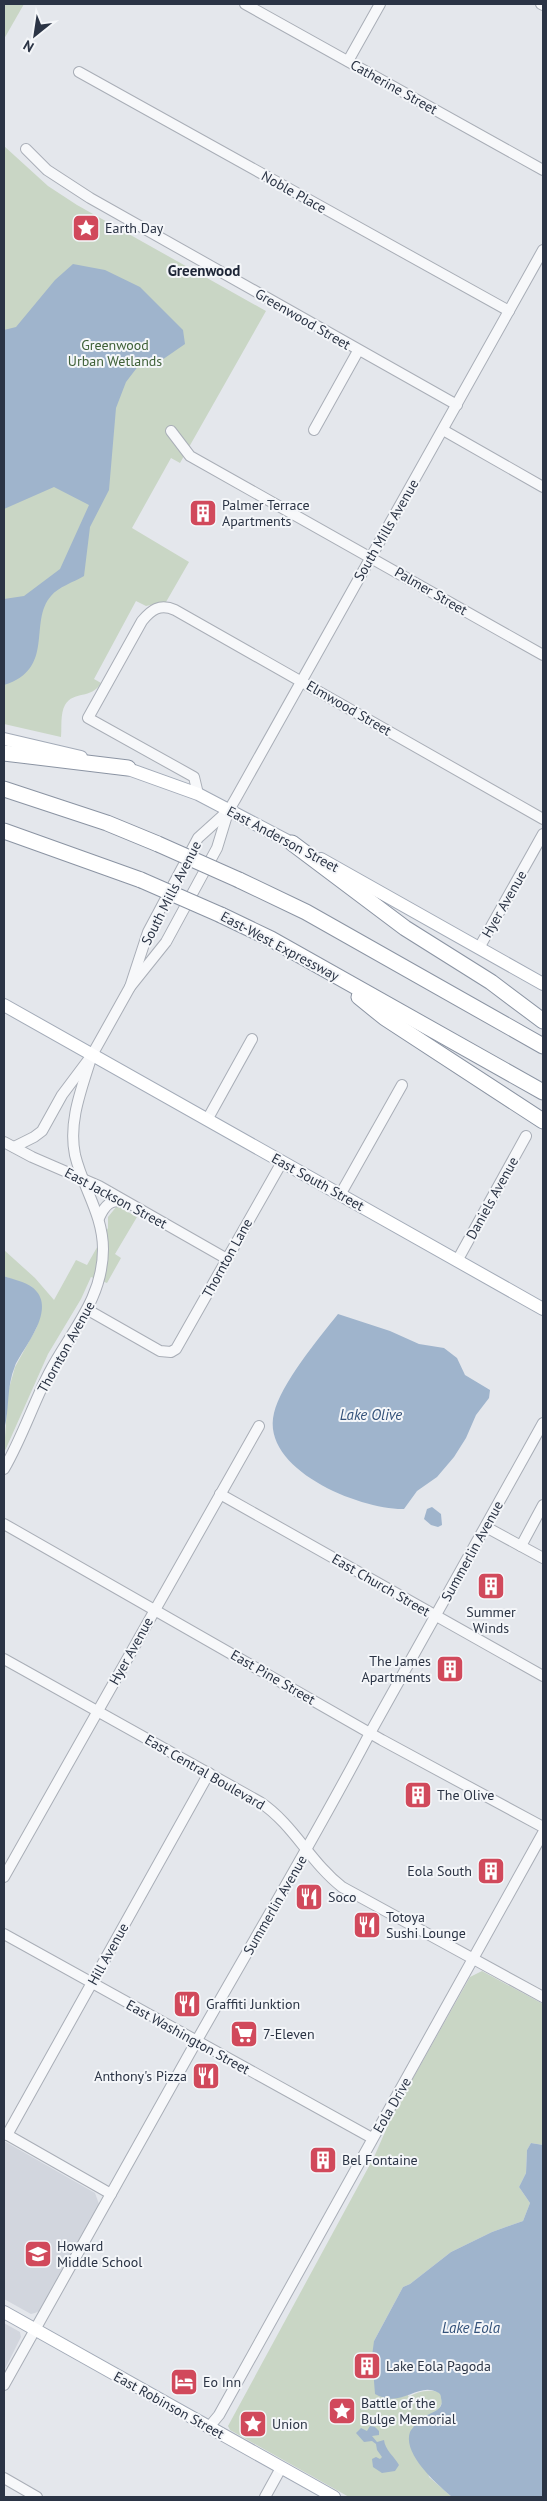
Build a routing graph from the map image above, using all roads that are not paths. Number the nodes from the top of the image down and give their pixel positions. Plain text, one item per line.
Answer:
1 (245, 4) edge
2 (380, 4) edge
3 (348, 61) junction
4 (79, 72) dead end
5 (26, 149) dead end
6 (543, 170) edge
7 (543, 250) edge
8 (509, 311) junction
9 (358, 351) junction
10 (457, 405) junction
11 (314, 430) dead end
12 (443, 430) junction
13 (172, 431) dead end
14 (543, 487) edge
15 (370, 557) junction
16 (543, 655) edge
17 (301, 681) junction
18 (4, 739) edge
19 (4, 752) edge
20 (128, 768) junction
21 (4, 789) edge
22 (198, 794) junction
23 (229, 810) junction
24 (543, 819) edge
25 (4, 831) edge
26 (543, 834) edge
27 (292, 843) junction
28 (479, 948) junction
29 (322, 968) junction
30 (543, 984) edge
31 (130, 987) junction
32 (4, 1005) edge
33 (543, 1021) edge
34 (252, 1039) dead end
35 (543, 1046) edge
36 (92, 1055) junction
37 (402, 1084) dead end
38 (543, 1092) edge
39 (207, 1120) junction
40 (543, 1121) edge
41 (526, 1136) dead end
42 (4, 1142) edge
43 (14, 1147) junction
44 (282, 1162) junction
45 (84, 1179) junction
46 (340, 1195) junction
47 (132, 1206) junction
48 (99, 1218) junction
49 (226, 1259) junction
50 (457, 1260) junction
51 (543, 1309) edge
52 (88, 1310) junction
53 (543, 1424) edge
54 (259, 1426) dead end
55 (540, 1437) edge
56 (4, 1469) edge
57 (220, 1494) junction
58 (543, 1505) edge
59 (4, 1524) edge
60 (486, 1527) junction
61 (521, 1546) junction
62 (543, 1558) edge
63 (154, 1609) junction
64 (436, 1616) junction
65 (4, 1659) edge
66 (543, 1676) edge
67 (98, 1711) junction
68 (370, 1733) junction
69 (209, 1773) junction
70 (543, 1827) edge
71 (543, 1832) edge
72 (307, 1850) junction
73 (4, 1878) edge
74 (4, 1934) edge
75 (473, 1959) junction
76 (92, 1983) junction
77 (543, 1997) edge
78 (197, 2042) junction
79 (6, 2134) edge
80 (372, 2138) junction
81 (111, 2194) junction
82 (4, 2312) edge
83 (35, 2329) junction
84 (4, 2385) edge
85 (209, 2428) junction
86 (281, 2468) junction
87 (4, 2478) edge
88 (37, 2497) edge
89 (265, 2497) edge
90 (334, 2497) edge

1 - 3 street, Catherine Street
2 - 3 street
3 - 6 street, Catherine Street
4 - 8 street, Noble Place
5 - 9 street, Greenwood Street
7 - 8 street, South Mills Avenue
8 - 10 street, South Mills Avenue
9 - 10 street, Greenwood Street
9 - 11 street
10 - 12 street, South Mills Avenue
12 - 14 street
12 - 15 street, South Mills Avenue
13 - 15 street, Palmer Street
15 - 16 street, Palmer Street
15 - 17 street, South Mills Avenue
17 - 22 street, Elmwood Street
17 - 23 street, South Mills Avenue
17 - 24 street, Elmwood Street
18 - 20 main road, East Anderson Street
19 - 20 highway
20 - 22 main road, East Anderson Street
21 - 35 highway, bridge
22 - 23 main road, East Anderson Street
23 - 27 main road, East Anderson Street
23 - 31 street, South Mills Avenue
23 - 31 street, South Mills Avenue
25 - 29 highway, East-West Expressway, bridge
26 - 28 street, Hyer Avenue
27 - 28 main road, East Anderson Street
27 - 33 highway
28 - 30 main road, East Anderson Street
29 - 38 highway, East-West Expressway
29 - 40 highway
31 - 36 street, South Mills Avenue
32 - 36 main road, East South Street
34 - 39 street
36 - 39 main road, East South Street
36 - 43 street, South Mills Avenue
36 - 45 street, Thornton Avenue
37 - 46 street
39 - 44 main road, East South Street
41 - 50 street, Daniels Avenue
42 - 43 street, East Jackson Street
43 - 45 street, East Jackson Street
44 - 46 main road, East South Street
44 - 49 street, Thornton Lane
45 - 47 street, East Jackson Street
45 - 48 street, Thornton Avenue
46 - 50 main road, East South Street
47 - 48 street
47 - 49 street, East Jackson Street
48 - 52 street, Thornton Avenue
49 - 52 street, Thornton Lane
50 - 51 main road, East South Street
52 - 56 street, Thornton Avenue
53 - 55 street, Summerlin Avenue
54 - 57 street, Hyer Avenue
55 - 60 street, Summerlin Avenue
57 - 63 street, Hyer Avenue
57 - 64 street, East Church Street
58 - 61 street
59 - 63 street, East Pine Street
60 - 61 street
60 - 64 street, Summerlin Avenue
61 - 62 street
63 - 67 street, Hyer Avenue
63 - 68 street, East Pine Street
64 - 66 street, East Church Street
64 - 68 street, Summerlin Avenue
65 - 67 street, East Central Boulevard
67 - 69 street, East Central Boulevard
67 - 73 street, Hyer Avenue
68 - 70 street, East Pine Street
68 - 72 street, Summerlin Avenue
69 - 72 street, East Central Boulevard
69 - 76 street, Hill Avenue
71 - 75 street, Eola Drive
72 - 75 street, East Central Boulevard
72 - 78 street, Summerlin Avenue
74 - 76 street, East Washington Street
75 - 77 street, East Central Boulevard
75 - 80 street, Eola Drive
76 - 78 street, East Washington Street
76 - 79 street, Hill Avenue
78 - 80 street, East Washington Street
78 - 81 street, Summerlin Avenue
79 - 81 street
80 - 85 street, Eola Drive
81 - 83 street, Summerlin Avenue
82 - 83 main road, East Robinson Street
83 - 84 street, Summerlin Avenue
83 - 85 main road, East Robinson Street
85 - 86 main road, East Robinson Street
86 - 89 street
86 - 90 main road, East Robinson Street
87 - 88 street

